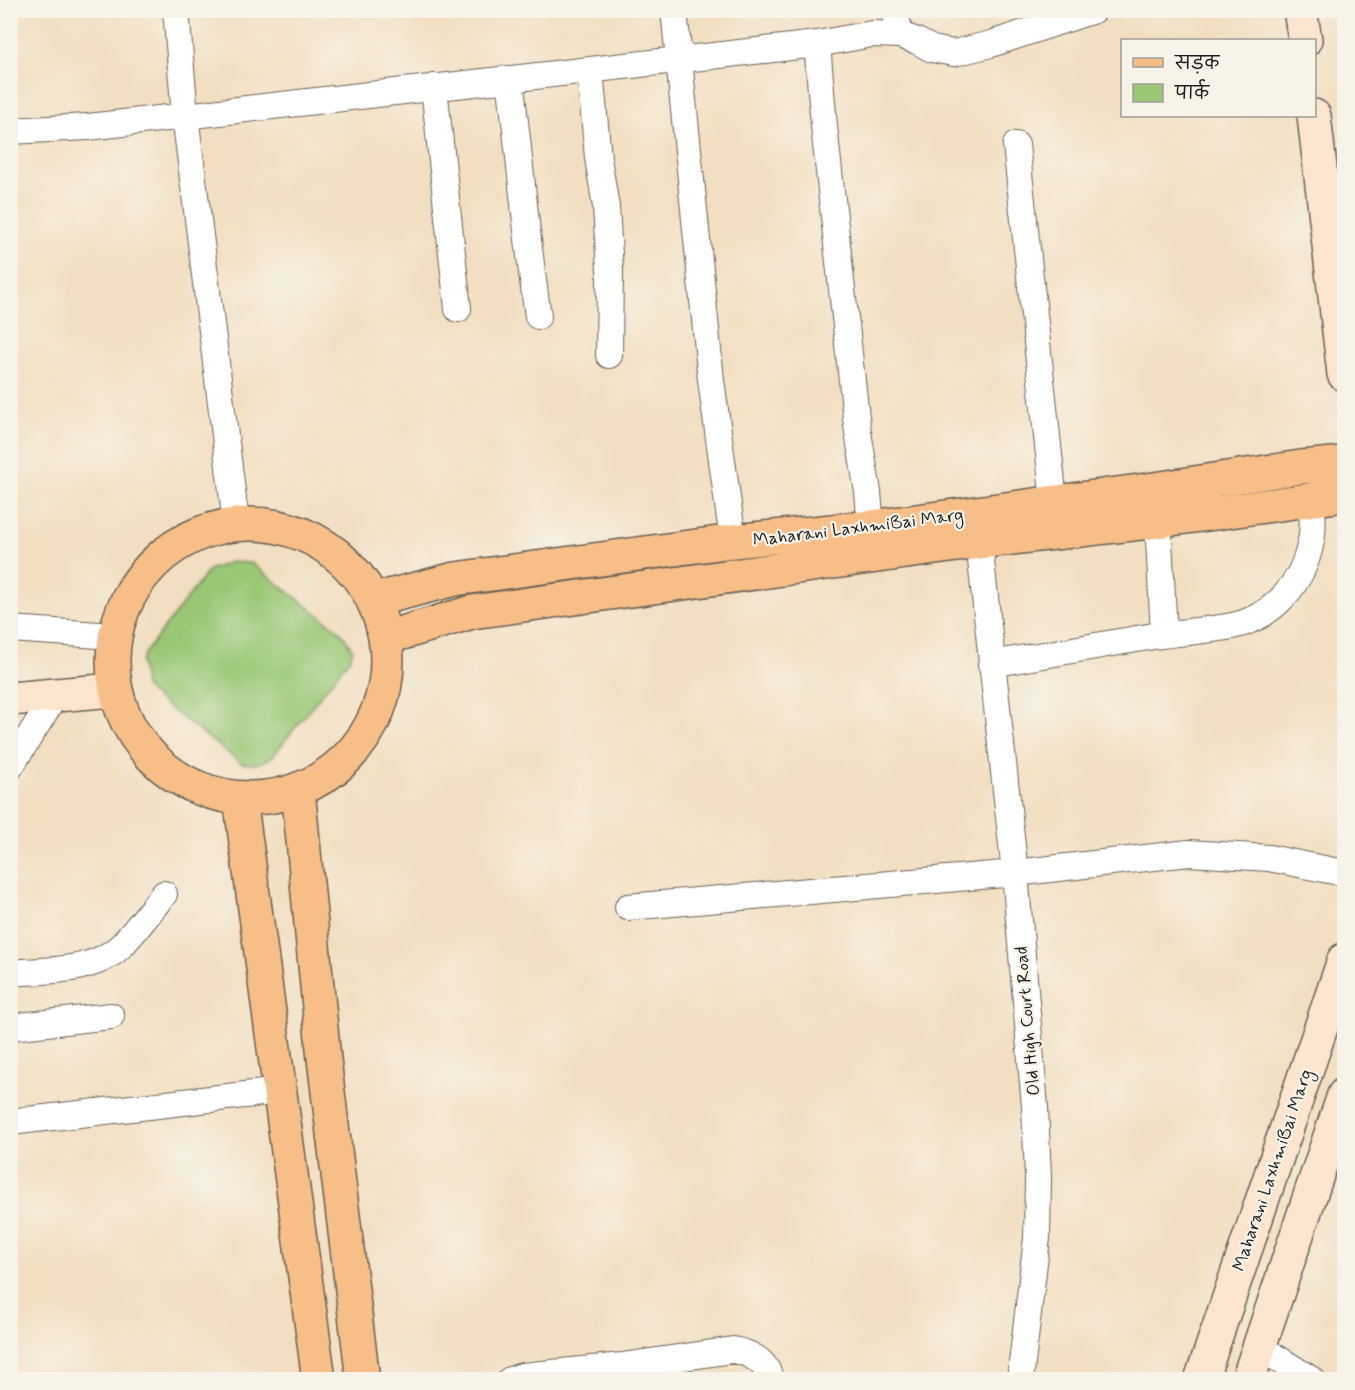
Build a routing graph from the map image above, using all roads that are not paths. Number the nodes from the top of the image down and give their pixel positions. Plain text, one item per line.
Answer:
1 (176, 10) edge
2 (674, 10) edge
3 (895, 10) edge
4 (1094, 10) edge
5 (1300, 10) edge
6 (900, 36) junction
7 (1305, 39) edge
8 (817, 44) junction
9 (680, 60) junction
10 (590, 70) junction
11 (510, 79) junction
12 (434, 87) junction
13 (185, 115) junction
14 (1314, 117) edge
15 (10, 131) edge
16 (1016, 145) dead end
17 (458, 309) dead end
18 (538, 316) dead end
19 (609, 355) dead end
20 (1344, 374) edge
21 (1344, 463) edge
22 (1344, 495) edge
23 (1312, 500) junction
24 (1054, 502) junction
25 (1158, 521) junction
26 (237, 523) junction
27 (872, 527) junction
28 (733, 541) junction
29 (980, 542) junction
30 (374, 600) junction
31 (10, 629) edge
32 (1164, 634) junction
33 (114, 636) junction
34 (386, 638) junction
35 (992, 664) junction
36 (113, 690) junction
37 (55, 696) junction
38 (10, 699) edge
39 (10, 767) edge
40 (298, 789) junction
41 (240, 798) junction
42 (1015, 873) junction
43 (1344, 873) edge
44 (164, 894) dead end
45 (628, 907) dead end
46 (1344, 960) edge
47 (10, 973) edge
48 (111, 1016) dead end
49 (10, 1027) edge
50 (280, 1091) junction
51 (1344, 1095) edge
52 (10, 1122) edge
53 (1259, 1347) junction
54 (319, 1380) edge
55 (363, 1380) edge
56 (510, 1380) edge
57 (770, 1380) edge
58 (1020, 1380) edge
59 (1201, 1380) edge
60 (1248, 1380) edge
61 (1312, 1380) edge

1 - 13 street
2 - 9 street
3 - 6 street
4 - 6 street
5 - 7 main road
6 - 8 street
8 - 9 street
8 - 27 street
9 - 10 street
9 - 28 street
10 - 11 street
10 - 19 street
11 - 12 street
11 - 18 street
12 - 13 street
12 - 17 street
13 - 15 street
13 - 26 street
14 - 20 main road
16 - 24 street
21 - 24 main road, Maharani LaxhmiBai Marg
22 - 23 main road
23 - 25 main road
23 - 32 street
24 - 27 main road, Maharani LaxhmiBai Marg
25 - 29 main road
25 - 32 street
26 - 30 main road
26 - 33 main road
27 - 28 main road, Maharani LaxhmiBai Marg
28 - 30 main road, Maharani LaxhmiBai Marg
29 - 34 main road
29 - 35 street, Old High Court Road
30 - 34 main road
31 - 33 street
32 - 35 street
33 - 36 main road
34 - 40 main road
35 - 42 street, Old High Court Road
36 - 37 main road
36 - 41 main road
37 - 38 main road
37 - 39 street
40 - 41 main road
40 - 55 main road
41 - 50 main road
42 - 43 street
42 - 45 street
42 - 58 street, Old High Court Road
44 - 47 street
46 - 59 main road, Maharani LaxhmiBai Marg
48 - 49 street
50 - 52 street
50 - 54 main road
51 - 53 main road
53 - 60 main road
53 - 61 street
56 - 57 street

